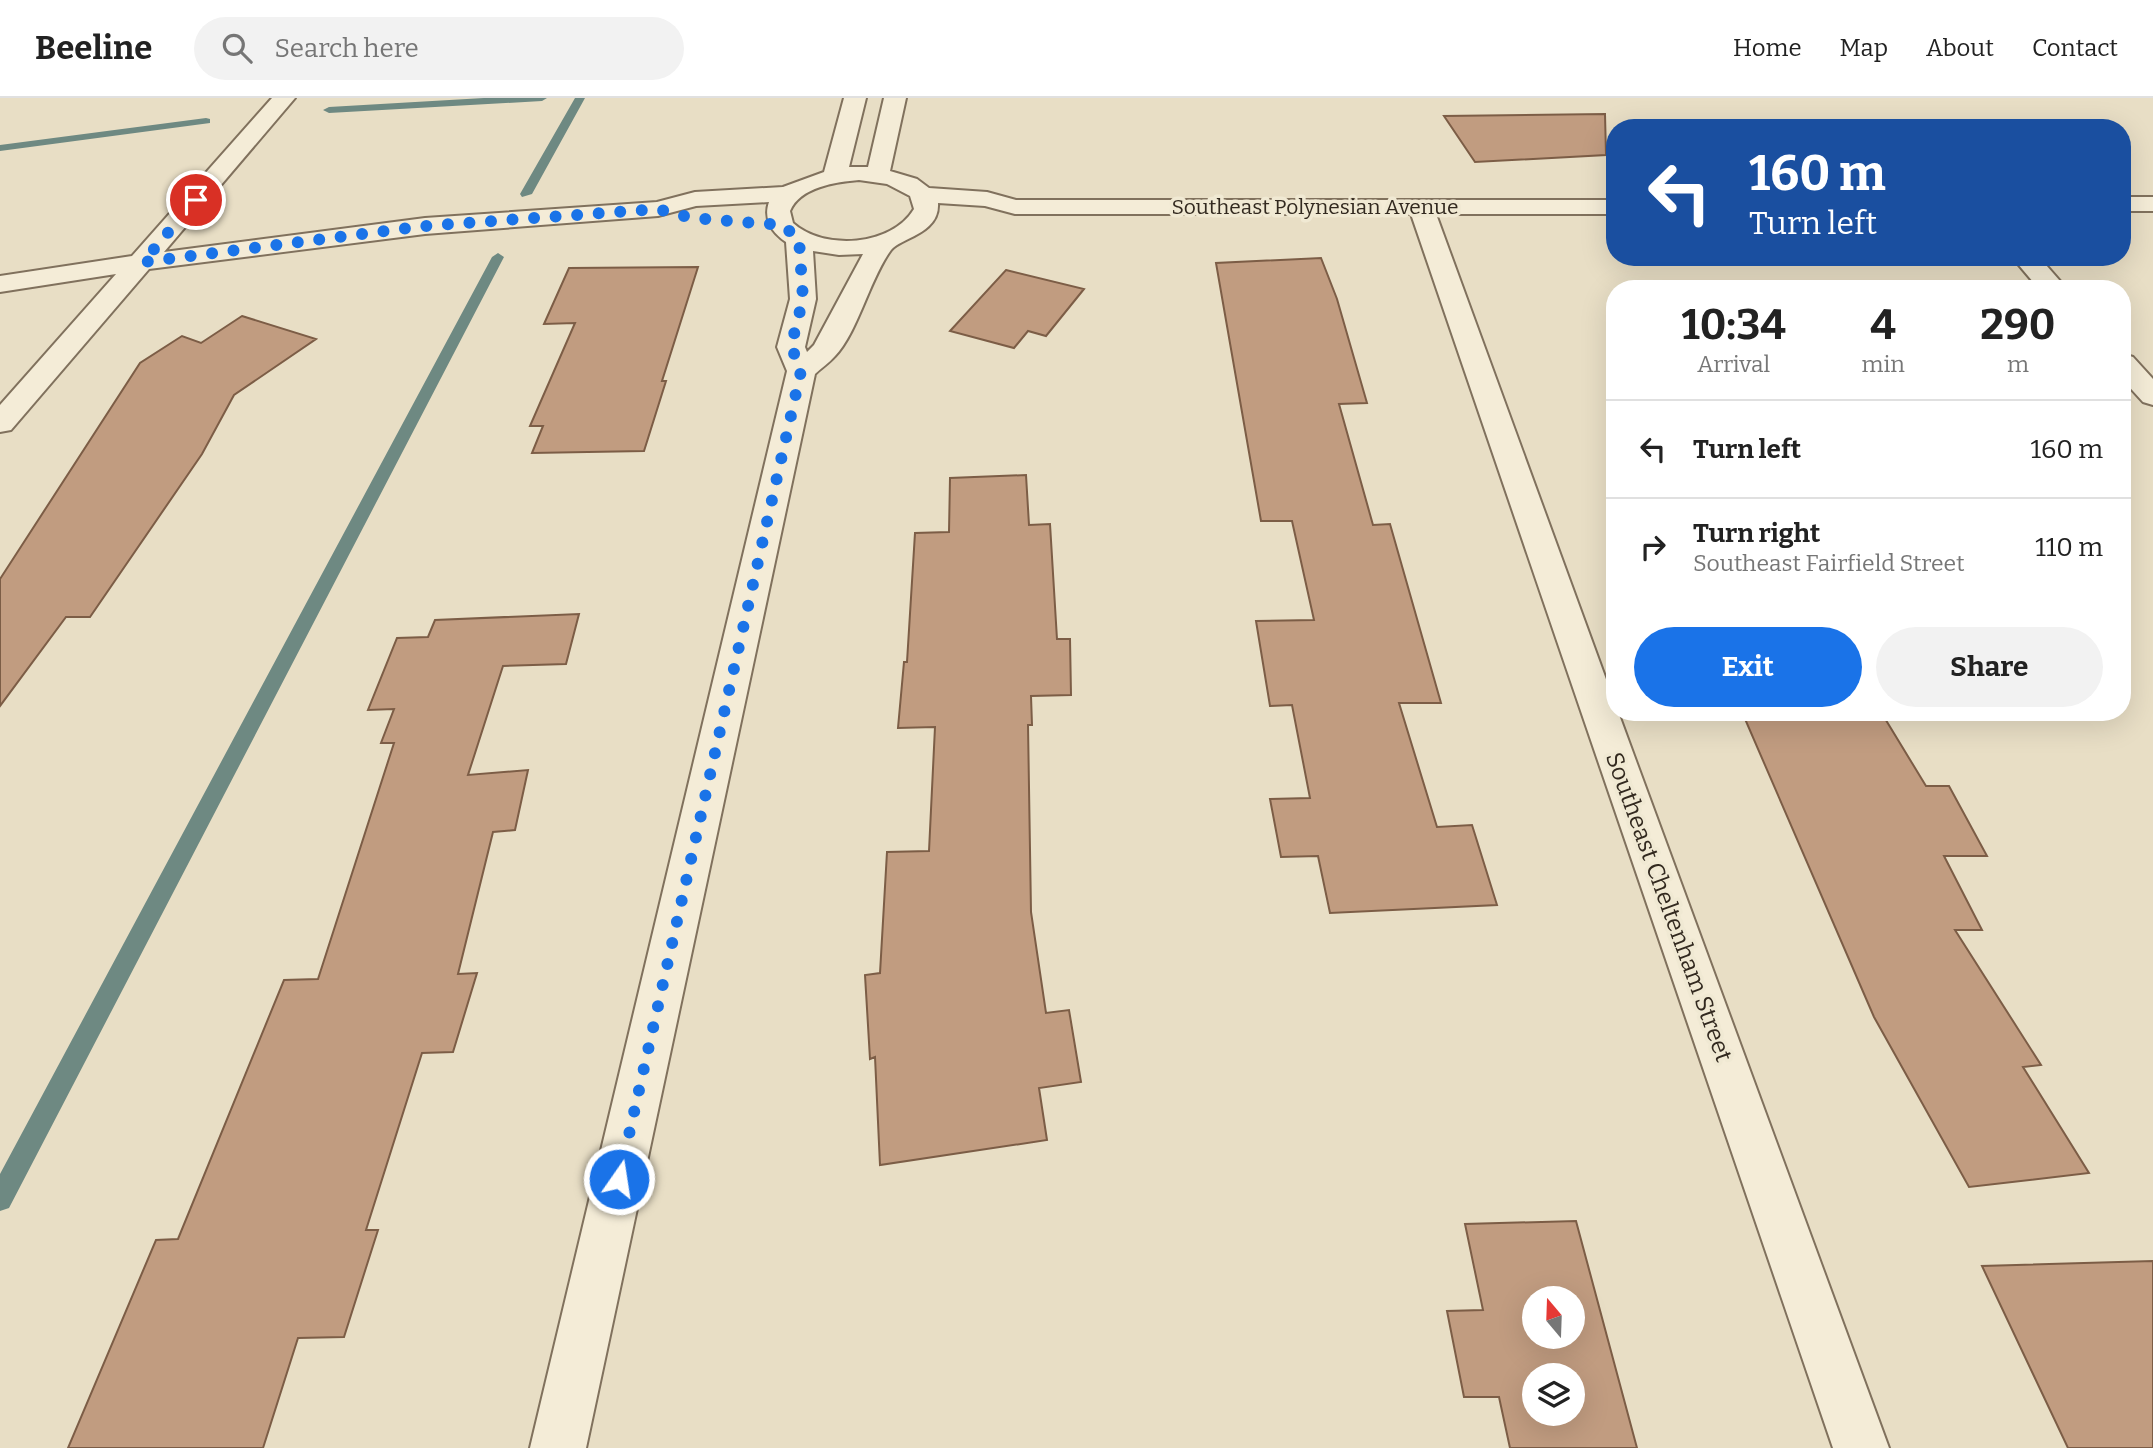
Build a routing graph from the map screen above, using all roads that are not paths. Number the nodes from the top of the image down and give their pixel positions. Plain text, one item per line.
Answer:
1 (284, 98) edge
2 (855, 98) edge
3 (895, 98) edge
4 (835, 174) junction
5 (878, 174) junction
6 (790, 194) junction
7 (922, 194) junction
8 (2131, 204) edge
9 (2153, 204) edge
10 (1015, 207) junction
11 (1606, 207) edge
12 (1421, 208) junction
13 (658, 209) junction
14 (730, 221) dead end
15 (919, 221) junction
16 (756, 223) dead end
17 (790, 232) junction
18 (883, 242) junction
19 (143, 262) junction
20 (2033, 266) edge
21 (2046, 280) edge
22 (0, 284) edge
23 (801, 371) junction
24 (2131, 372) edge
25 (2153, 396) edge
26 (0, 423) edge
27 (558, 1448) edge
28 (1861, 1448) edge

1 - 19 street
2 - 4 street
3 - 5 street
4 - 5 street
4 - 6 street
5 - 7 street
6 - 13 street
6 - 17 street
7 - 10 street, Southeast Polynesian Avenue
7 - 15 street
8 - 9 street
10 - 12 street, Southeast Polynesian Avenue
10 - 15 street, Southeast Polynesian Avenue
11 - 12 street, Southeast Polynesian Avenue
12 - 28 street, Southeast Cheltenham Street
13 - 14 street
13 - 19 street
15 - 18 street
16 - 17 street
17 - 18 street
17 - 23 street
18 - 23 street
19 - 22 street
19 - 26 street
20 - 21 street
23 - 27 street
24 - 25 street

